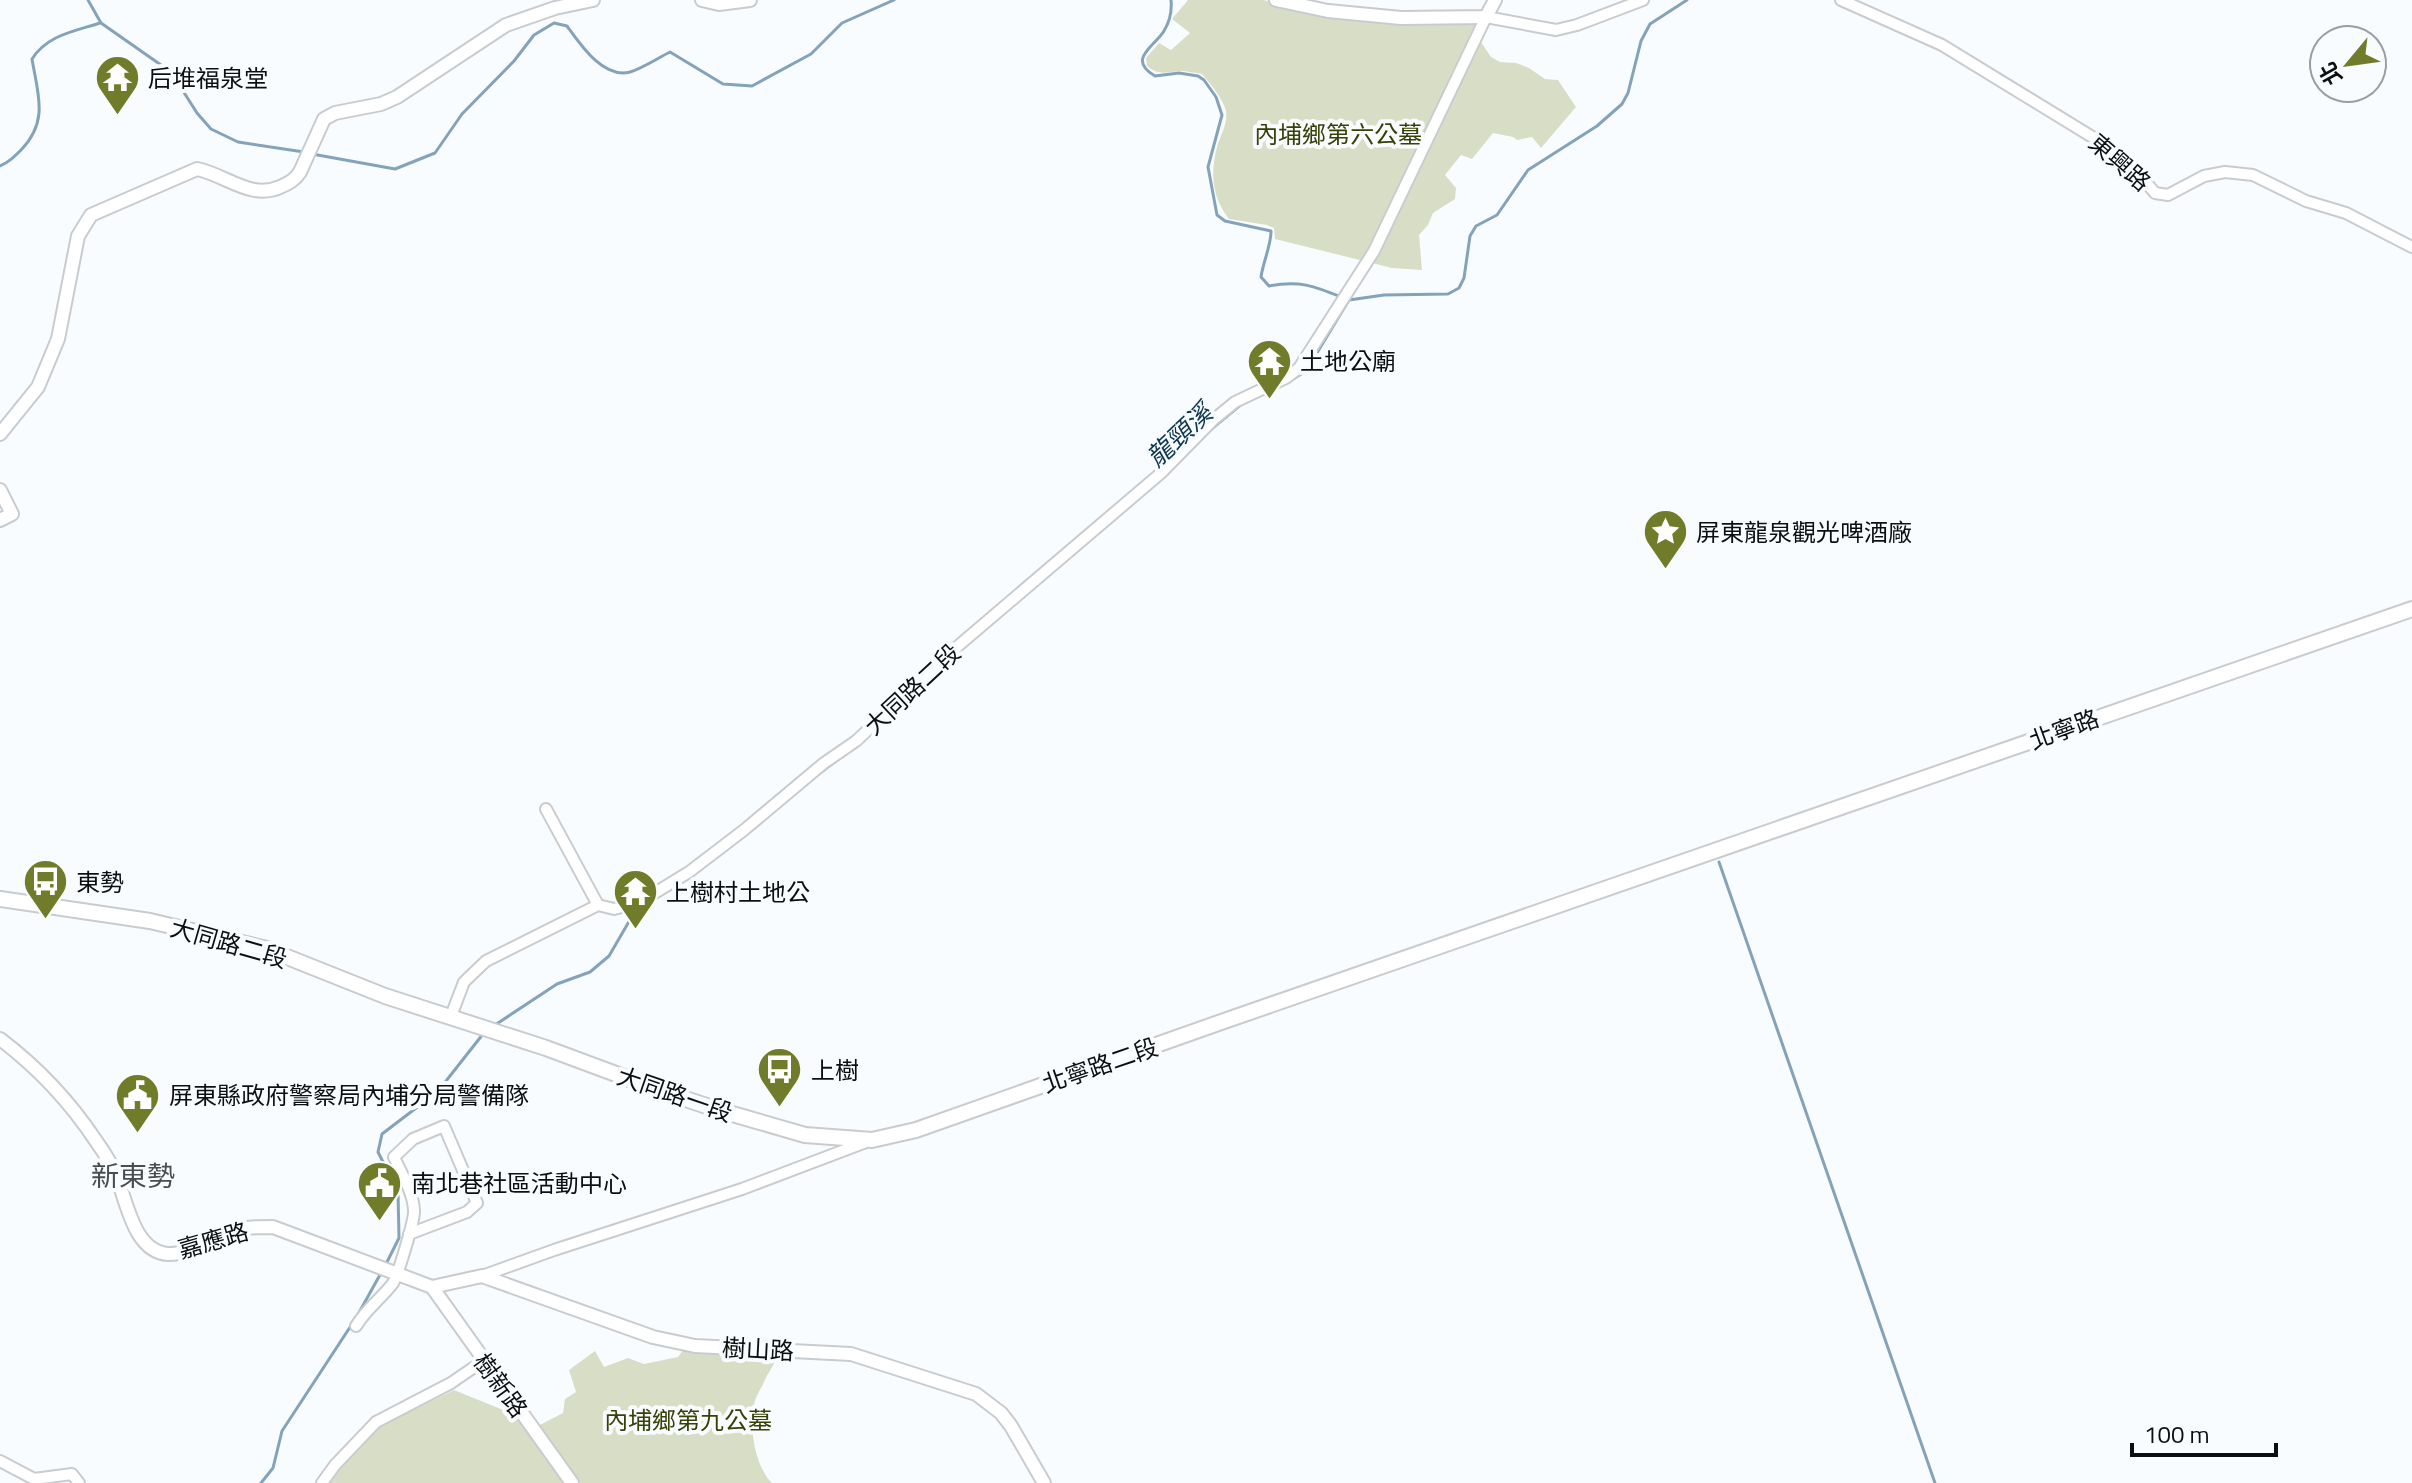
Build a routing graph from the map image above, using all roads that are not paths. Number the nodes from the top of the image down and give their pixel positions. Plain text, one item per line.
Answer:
1 (593, 0) edge
2 (702, 0) edge
3 (750, 0) edge
4 (1276, 0) edge
5 (1495, 0) edge
6 (1643, 0) edge
7 (1841, 0) edge
8 (1486, 17) junction
9 (2412, 247) edge
10 (0, 434) edge
11 (0, 490) edge
12 (0, 520) edge
13 (2412, 609) edge
14 (546, 809) dead end
15 (1718, 851) joint
16 (0, 899) edge
17 (598, 905) junction
18 (451, 1016) junction
19 (489, 1029) joint
20 (0, 1039) edge
21 (872, 1140) junction
22 (409, 1234) junction
23 (388, 1271) junction
24 (482, 1276) junction
25 (432, 1287) junction
26 (356, 1326) dead end
27 (483, 1361) junction
28 (0, 1461) edge
29 (79, 1483) edge
30 (322, 1483) edge
31 (572, 1483) edge
32 (1044, 1483) edge

1 - 10 street
2 - 3 street
4 - 8 street
5 - 8 street
6 - 8 street
7 - 9 street, 東興路
8 - 17 street, 大同路二段
11 - 12 street
13 - 15 main road, 北寧路
14 - 17 street
15 - 21 main road, 北寧路二段
16 - 18 main road, 大同路二段
17 - 18 street, 大同路二段
18 - 19 main road, 大同路二段
19 - 21 main road, 大同路一段
20 - 23 street, 嘉應路
21 - 24 street, 北寧路二段
22 - 22 street
22 - 23 street
23 - 25 street, 嘉應路
23 - 26 street
24 - 25 street
24 - 32 street, 樹山路
25 - 27 street, 樹新路
27 - 30 street
27 - 31 street, 樹新路
28 - 29 street

